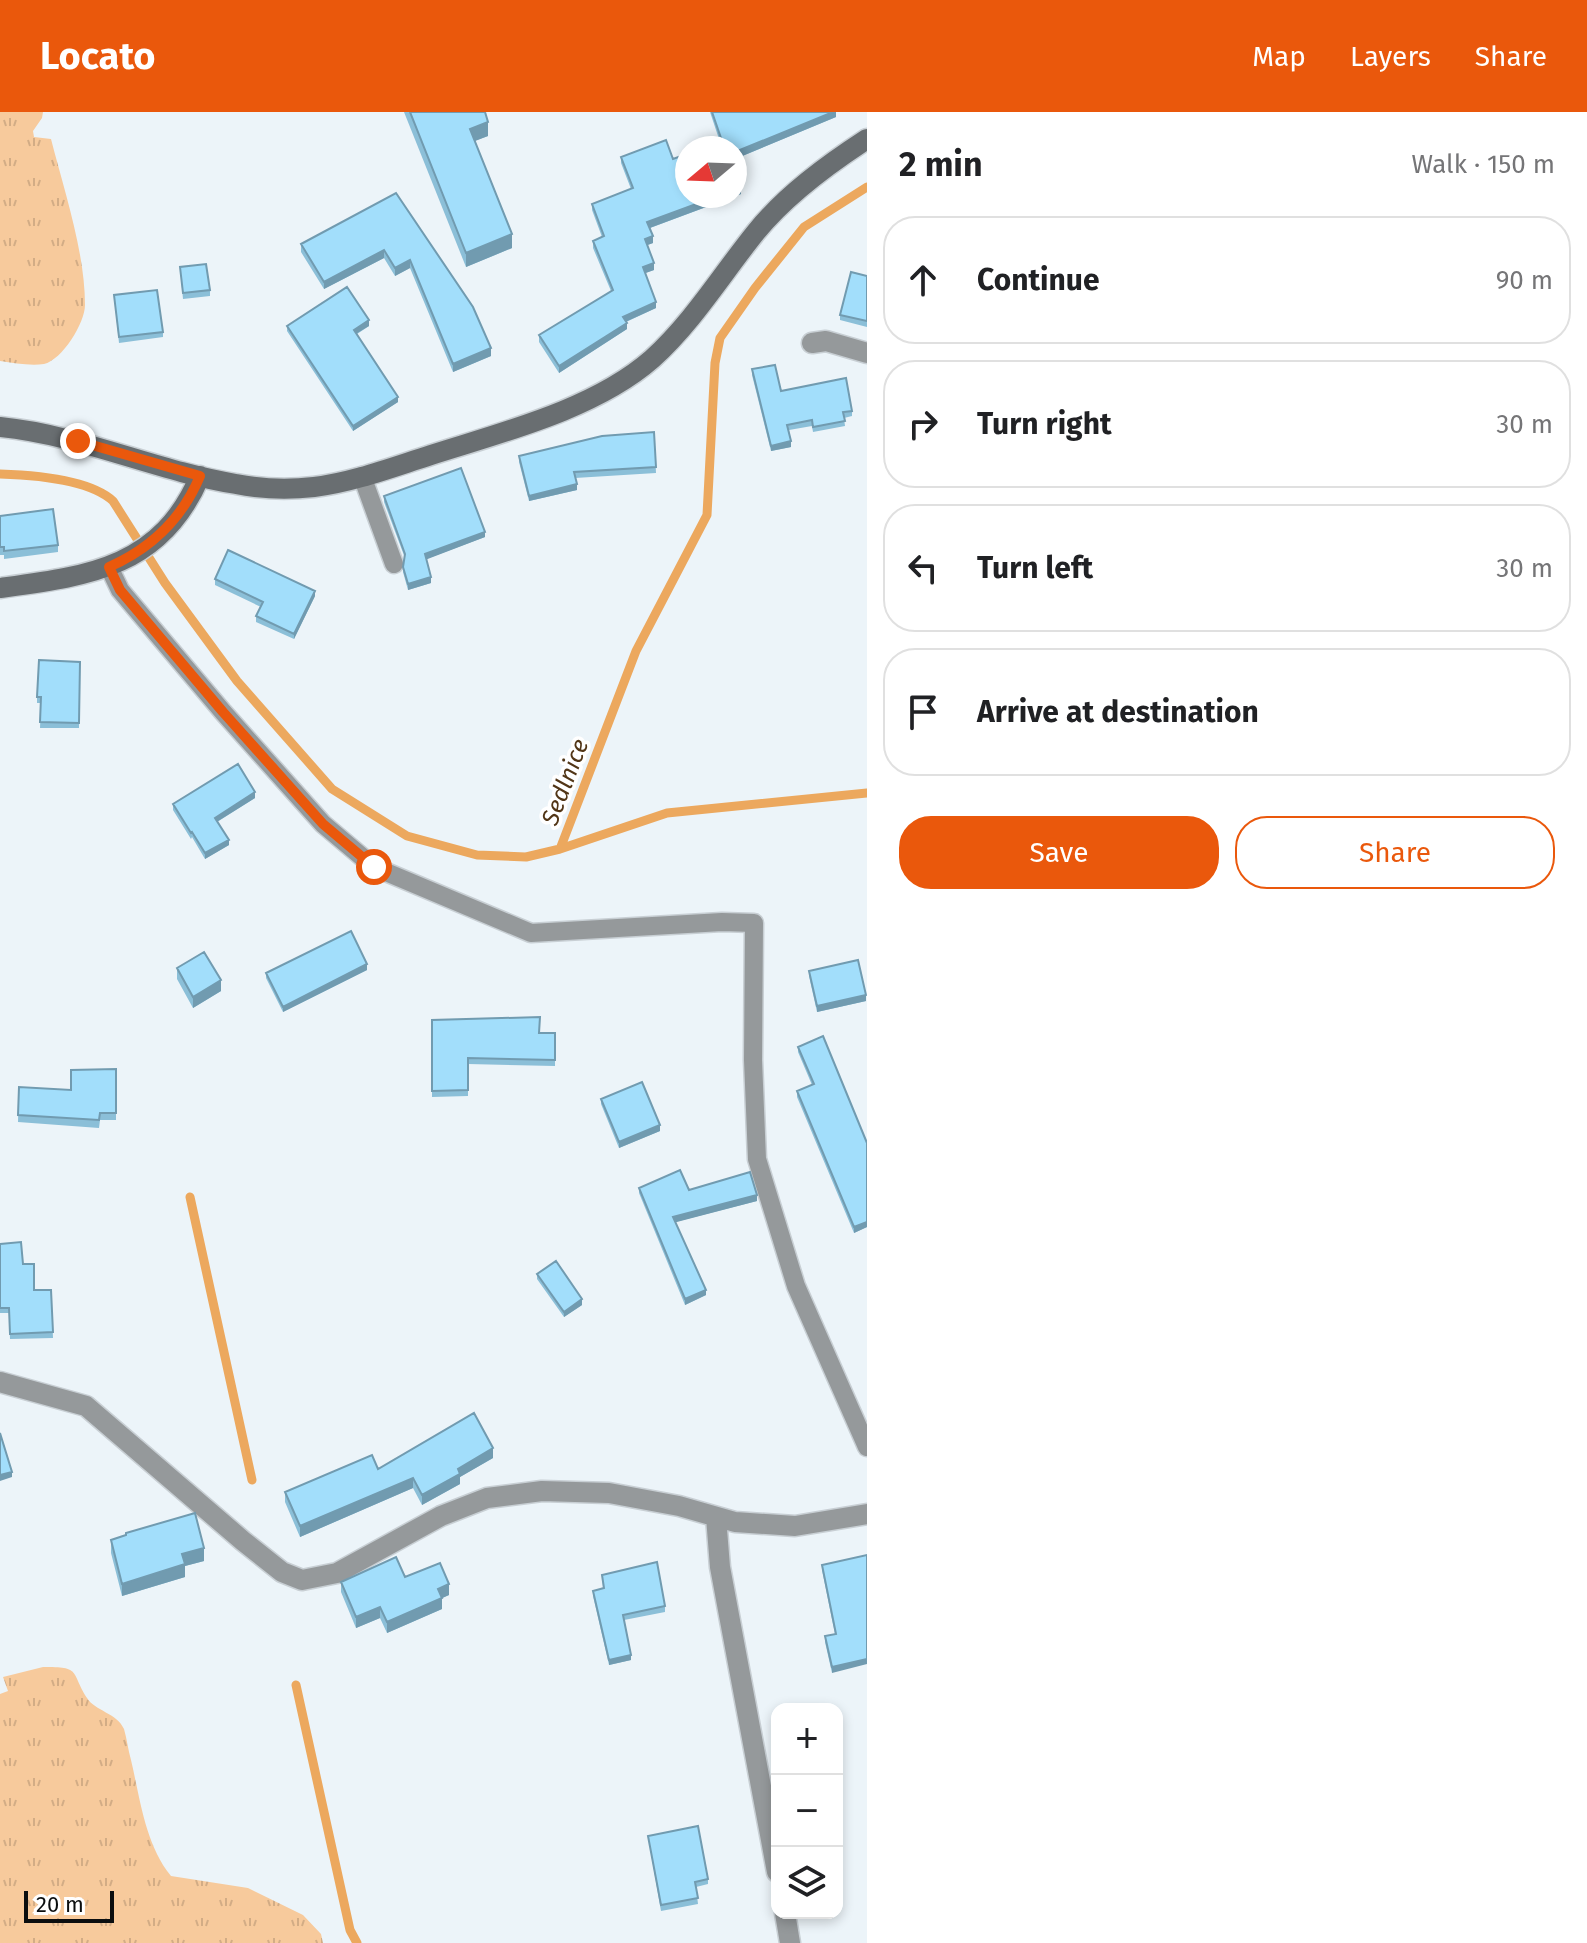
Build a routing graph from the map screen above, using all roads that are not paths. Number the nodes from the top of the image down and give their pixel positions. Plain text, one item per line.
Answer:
1 (867, 139) edge
2 (812, 343) dead end
3 (867, 353) edge
4 (0, 427) edge
5 (200, 476) junction
6 (362, 476) junction
7 (116, 564) junction
8 (394, 564) dead end
9 (0, 588) edge
10 (0, 1382) edge
11 (867, 1447) edge
12 (867, 1514) edge
13 (716, 1517) junction
14 (772, 1847) edge
15 (786, 1919) edge
16 (790, 1943) edge

1 - 6 main road
2 - 3 street
4 - 5 main road
5 - 6 main road
5 - 7 main road
6 - 8 lane
7 - 9 main road
7 - 11 lane
10 - 13 street
12 - 13 street
13 - 14 street
15 - 16 street

